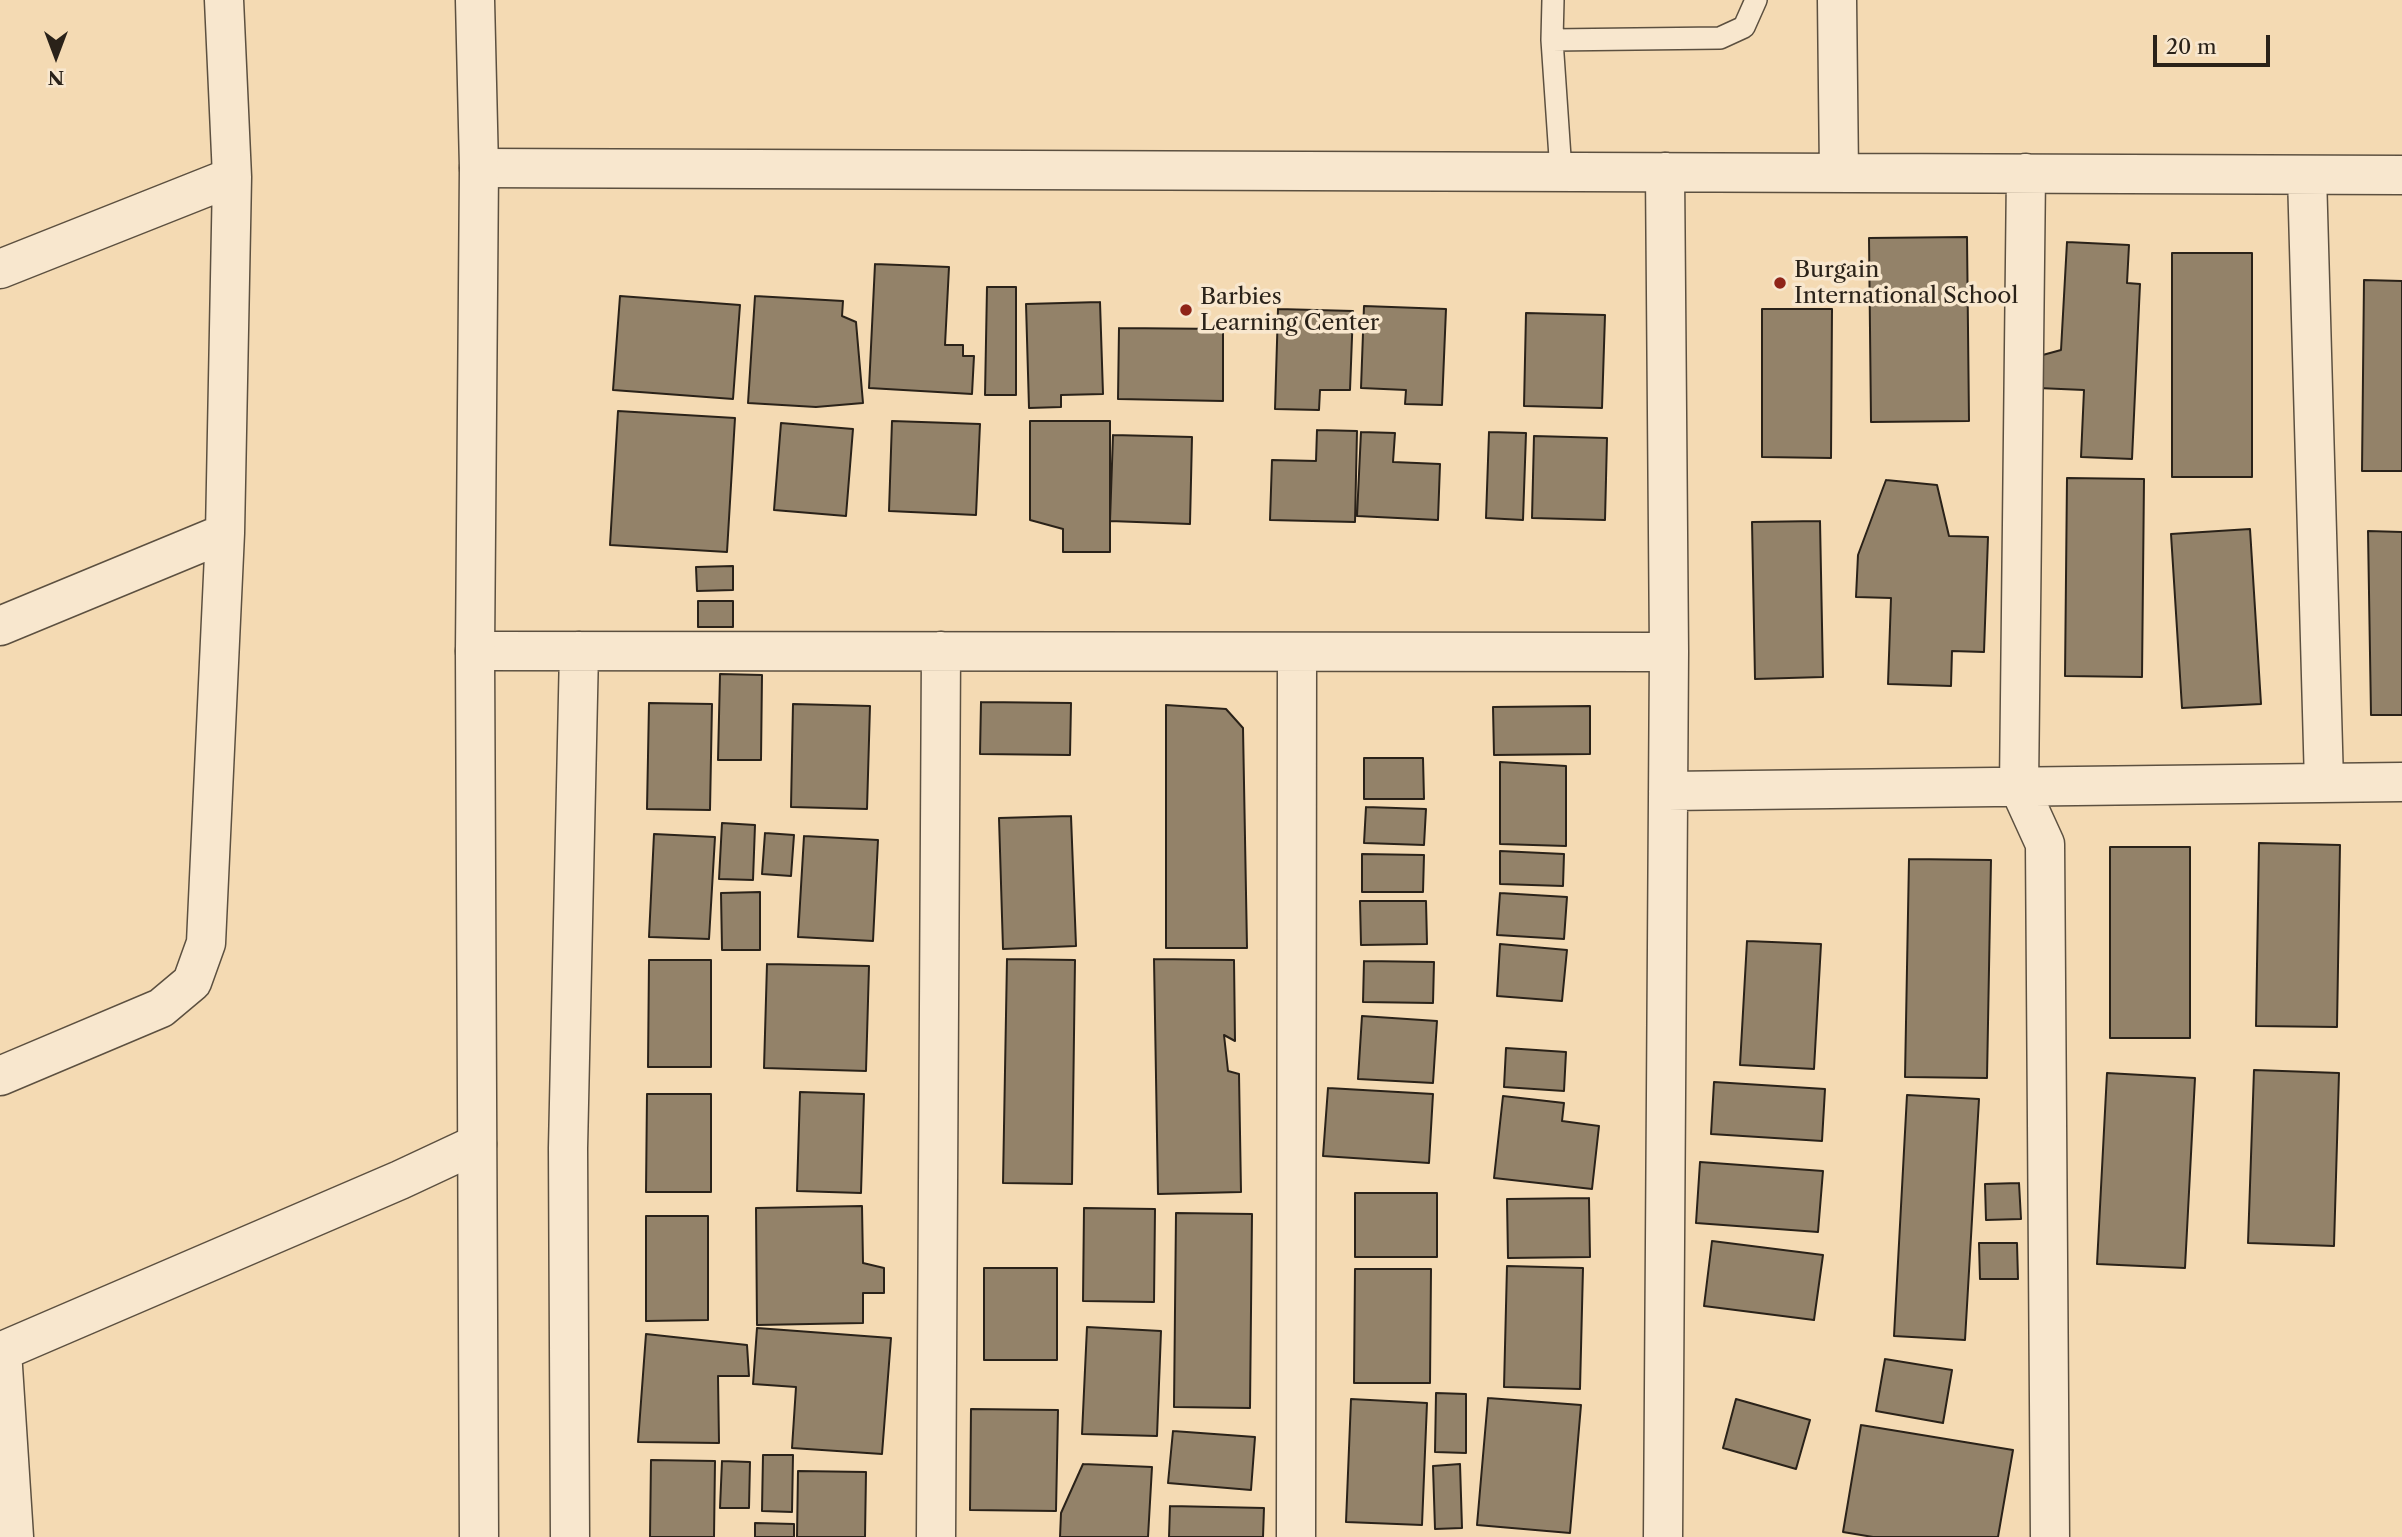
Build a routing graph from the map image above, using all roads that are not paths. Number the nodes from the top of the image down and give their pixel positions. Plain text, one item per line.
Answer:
1 (224, 0) edge
2 (475, 0) edge
3 (1553, 0) edge
4 (1756, 0) edge
5 (1837, 0) edge
6 (1552, 40) junction
7 (479, 168) junction
8 (1561, 172) junction
9 (1665, 172) junction
10 (1839, 173) junction
11 (2026, 173) junction
12 (2307, 175) junction
13 (2402, 175) edge
14 (232, 177) junction
15 (0, 269) edge
16 (225, 533) junction
17 (0, 626) edge
18 (475, 651) junction
19 (579, 651) junction
20 (942, 651) junction
21 (1297, 652) junction
22 (1669, 652) junction
23 (2402, 782) edge
24 (2324, 783) junction
25 (2019, 787) junction
26 (1668, 791) junction
27 (0, 1076) edge
28 (477, 1144) junction
29 (1, 1352) edge
30 (14, 1537) edge
31 (479, 1537) edge
32 (570, 1537) edge
33 (936, 1537) edge
34 (1296, 1537) edge
35 (1662, 1537) edge
36 (2050, 1537) edge

1 - 14 street
2 - 7 street
3 - 6 lane
4 - 6 lane
5 - 10 street
6 - 8 lane
7 - 8 street
7 - 18 street
8 - 9 street
9 - 10 street
9 - 22 street
10 - 11 street
11 - 12 street
11 - 25 street
12 - 13 street
12 - 24 street
14 - 15 street
14 - 16 street
16 - 17 street
16 - 27 street
18 - 19 street
18 - 28 street
19 - 20 street
19 - 32 street
20 - 21 street
20 - 33 street
21 - 22 street
21 - 34 street
22 - 26 street
23 - 24 street
24 - 25 street
25 - 26 street
25 - 36 street
26 - 35 street
28 - 29 street
28 - 31 street
29 - 30 street

